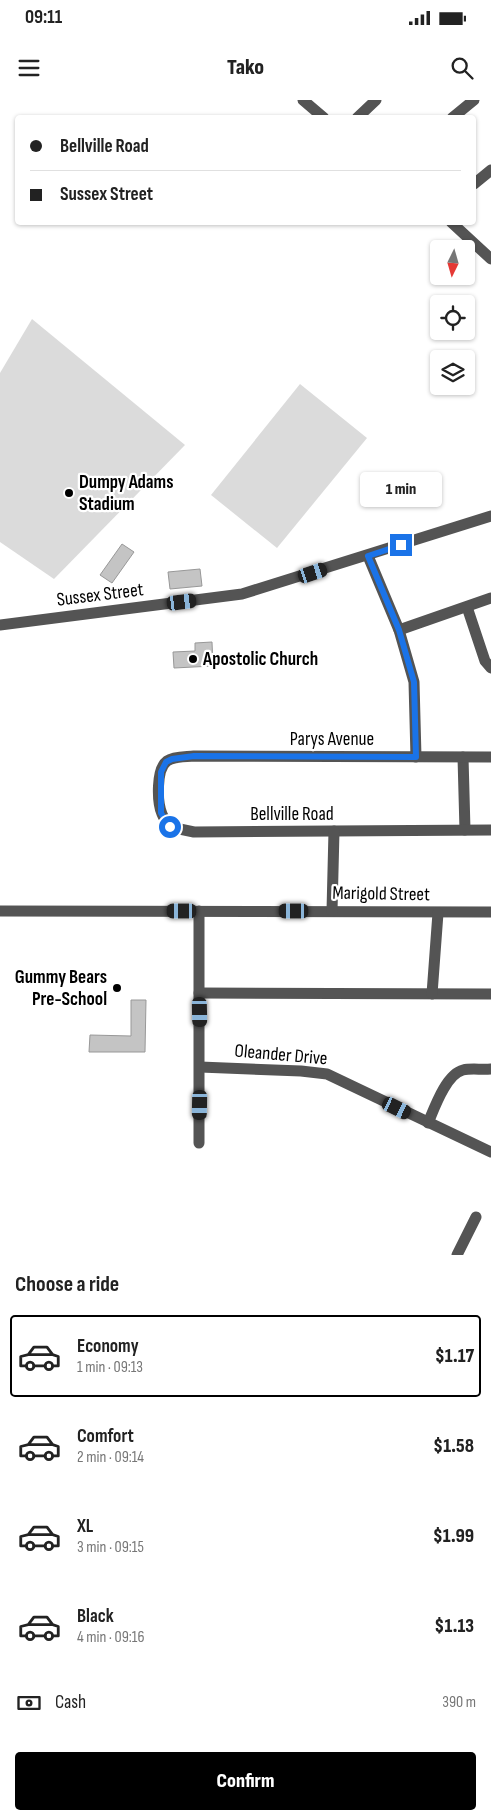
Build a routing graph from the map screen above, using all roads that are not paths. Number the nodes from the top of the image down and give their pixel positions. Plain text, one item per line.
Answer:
1 (303, 100) edge
2 (376, 100) edge
3 (474, 100) edge
4 (320, 115) edge
5 (360, 115) edge
6 (456, 115) edge
7 (491, 170) edge
8 (476, 182) edge
9 (455, 225) edge
10 (488, 251) edge
11 (491, 516) edge
12 (368, 556) junction
13 (491, 598) edge
14 (467, 607) junction
15 (0, 625) edge
16 (399, 630) junction
17 (491, 668) edge
18 (416, 757) junction
19 (463, 757) junction
20 (491, 757) edge
21 (172, 759) joint
22 (465, 830) junction
23 (491, 830) edge
24 (334, 831) junction
25 (0, 911) edge
26 (199, 911) junction
27 (332, 911) junction
28 (491, 912) edge
29 (438, 913) junction
30 (199, 993) junction
31 (432, 994) junction
32 (491, 994) edge
33 (200, 1067) junction
34 (491, 1069) edge
35 (428, 1123) junction
36 (199, 1143) dead end
37 (491, 1152) edge
38 (476, 1217) dead end
39 (457, 1255) edge

1 - 4 street
2 - 5 street
3 - 6 street
7 - 8 street
9 - 10 street
11 - 12 street, Sussex Street
12 - 15 street, Sussex Street
12 - 16 street
13 - 14 street
14 - 16 street
14 - 17 street
16 - 18 street
18 - 19 street, Parys Avenue
18 - 21 street, Parys Avenue
19 - 20 street, Parys Avenue
19 - 22 street
21 - 24 street, Bellville Road
22 - 23 street, Bellville Road
22 - 24 street, Bellville Road
24 - 27 street
25 - 26 street, Marigold Street
26 - 27 street, Marigold Street
26 - 30 street
27 - 29 street, Marigold Street
28 - 29 street, Marigold Street
29 - 31 street
30 - 31 street
30 - 33 street
31 - 32 street
33 - 35 street, Oleander Drive
33 - 36 street
34 - 35 street
35 - 37 street, Oleander Drive
38 - 39 street

